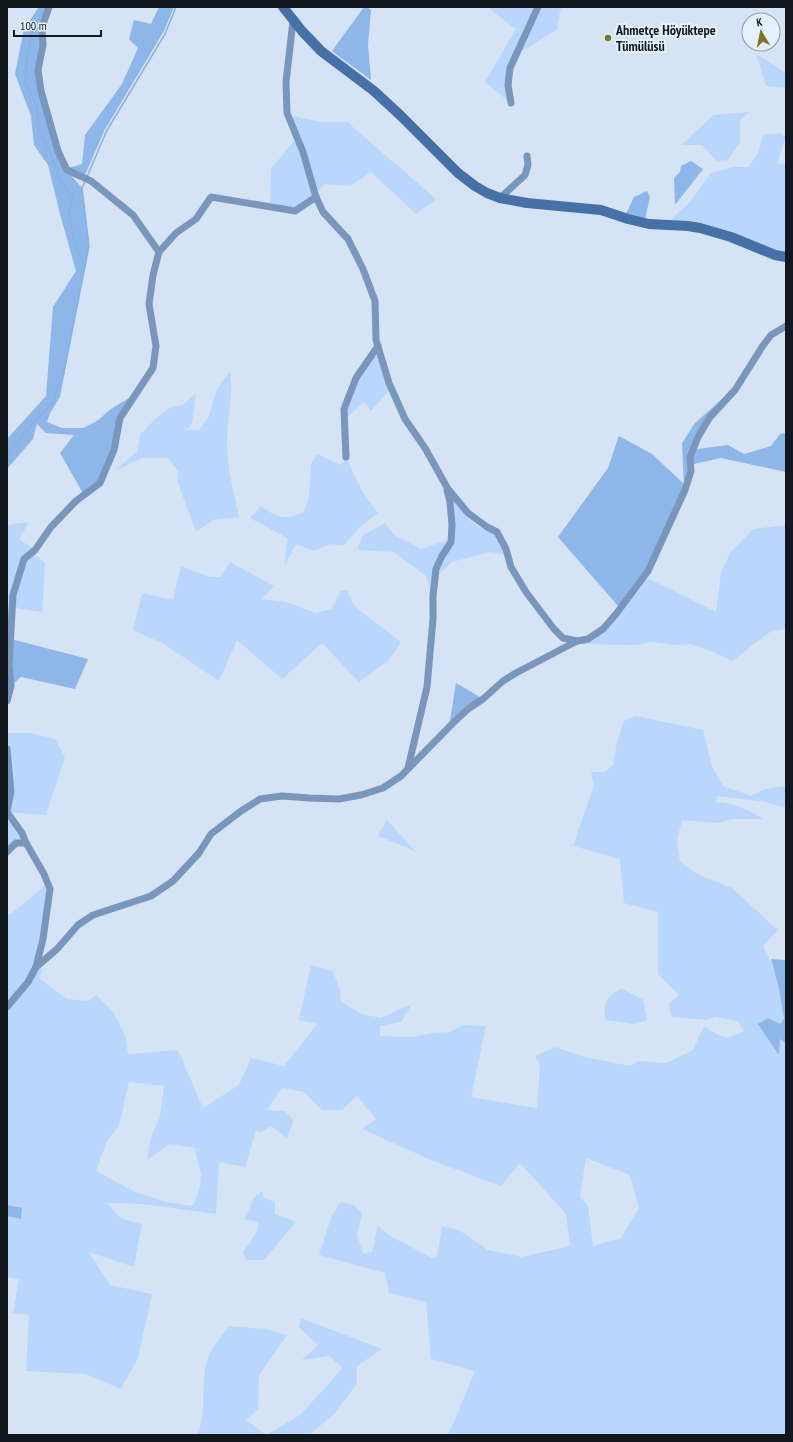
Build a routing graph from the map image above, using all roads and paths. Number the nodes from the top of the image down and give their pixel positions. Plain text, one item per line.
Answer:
1 (49, 7) edge
2 (283, 7) edge
3 (538, 7) edge
4 (293, 21) junction
5 (511, 104) dead end
6 (527, 156) dead end
7 (316, 197) junction
8 (500, 198) junction
9 (159, 252) junction
10 (786, 258) edge
11 (786, 326) edge
12 (378, 346) junction
13 (346, 457) dead end
14 (447, 486) junction
15 (577, 641) junction
16 (7, 701) edge
17 (7, 748) edge
18 (408, 769) junction
19 (7, 812) edge
20 (26, 843) junction
21 (7, 852) edge
22 (36, 967) junction
23 (7, 1008) edge

1 - 9 street
2 - 4 street
3 - 5 street
4 - 7 street
4 - 8 street
6 - 8 street
7 - 9 street
7 - 12 street
8 - 10 street
9 - 16 street
11 - 15 street
12 - 13 street
12 - 14 street
14 - 15 street
14 - 18 street
15 - 18 street
17 - 19 street
18 - 22 street
19 - 20 street
20 - 21 street
20 - 22 street
22 - 23 street

